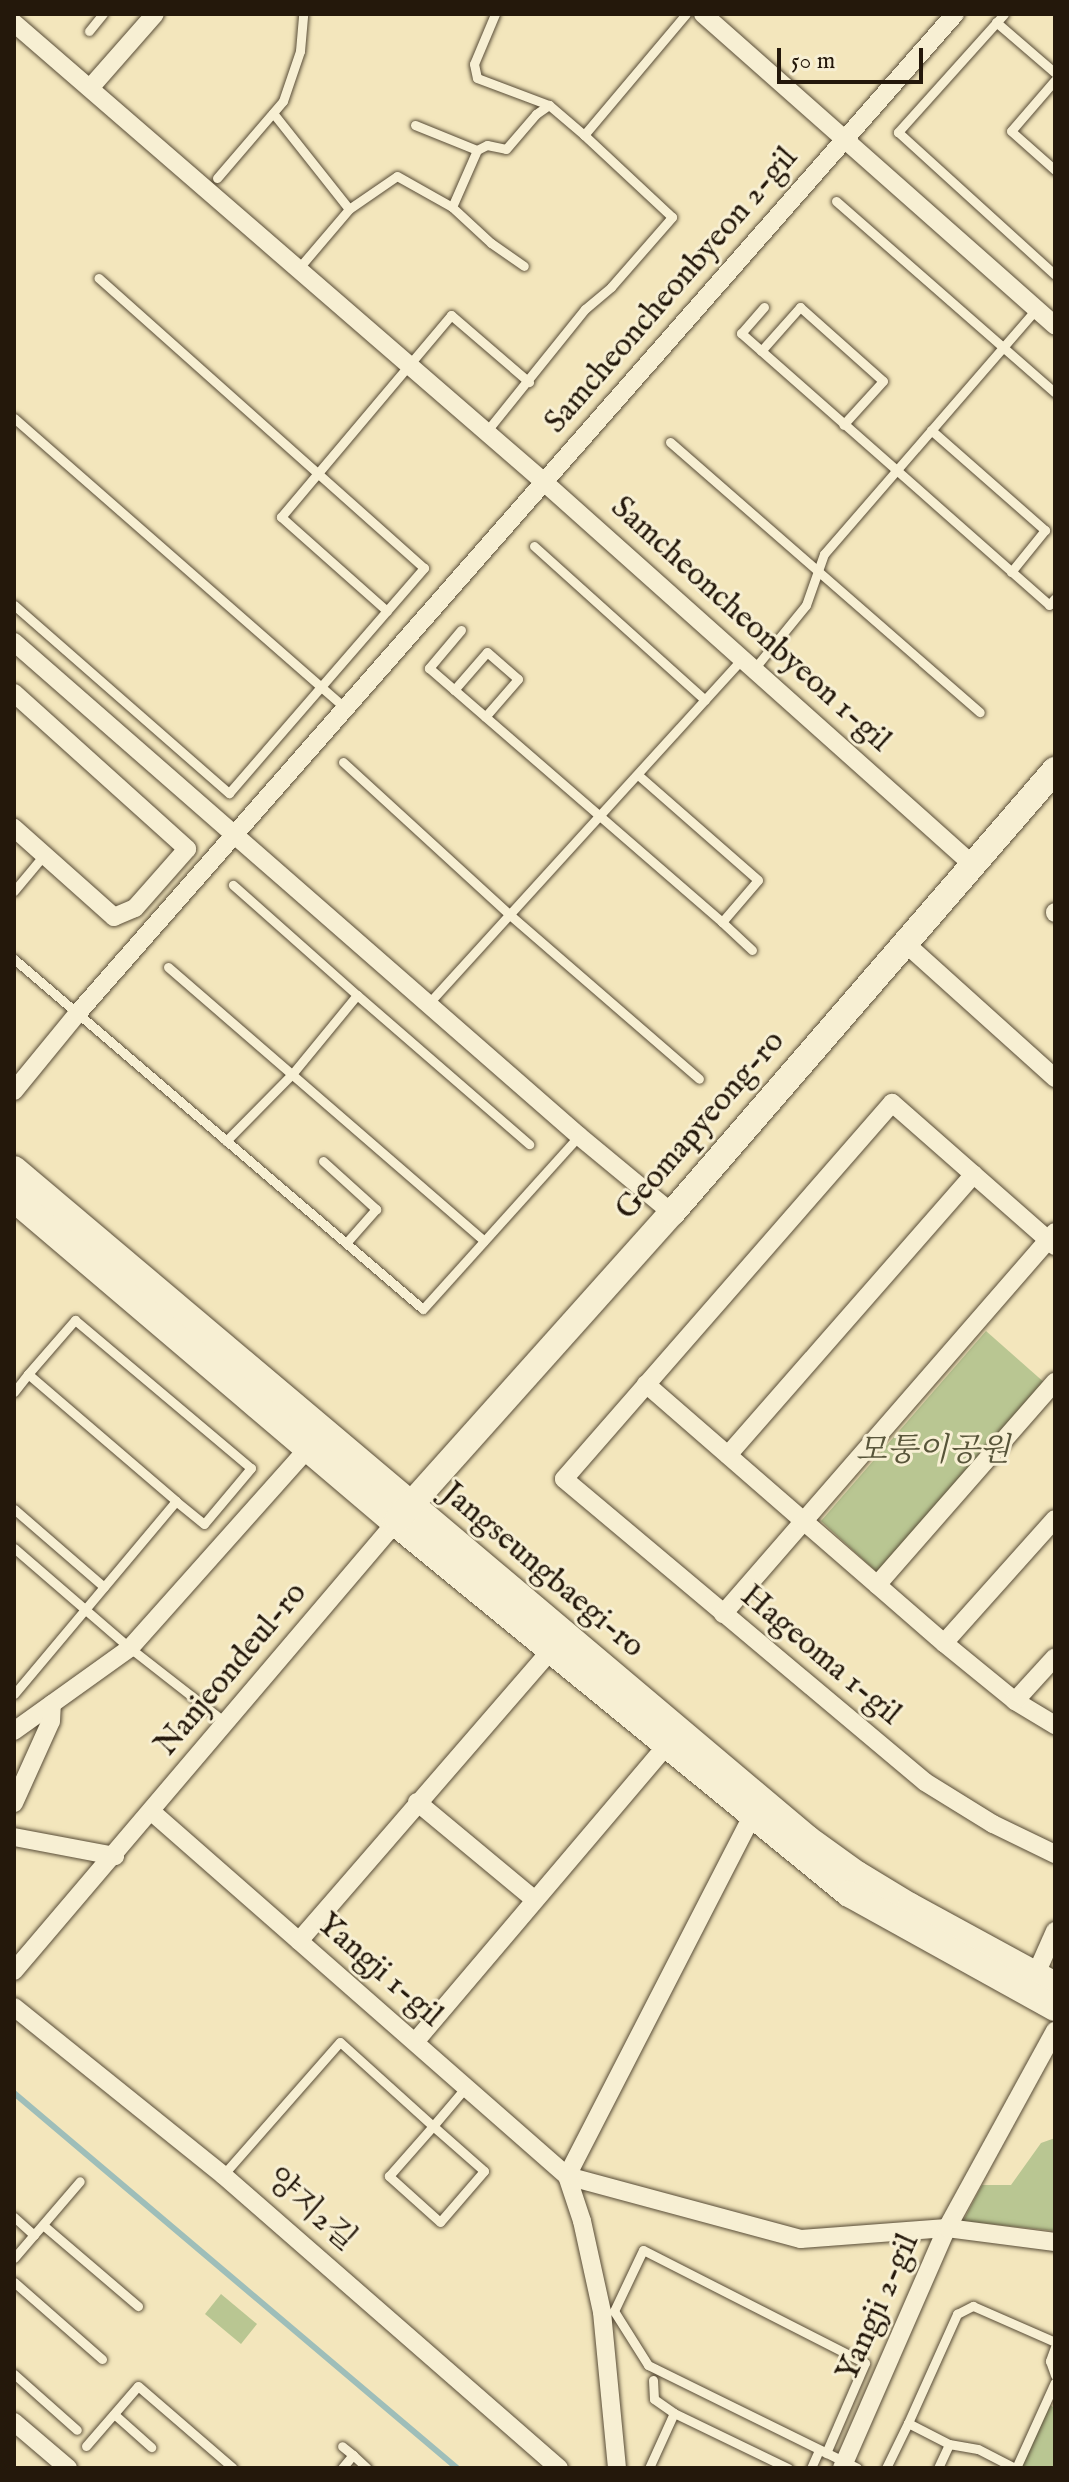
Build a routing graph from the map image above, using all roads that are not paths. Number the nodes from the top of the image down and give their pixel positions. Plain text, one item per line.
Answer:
1 (103, 14) edge
2 (155, 14) edge
3 (303, 14) edge
4 (495, 14) edge
5 (686, 14) edge
6 (955, 14) edge
7 (1004, 14) edge
8 (714, 17) edge
9 (996, 22) junction
10 (14, 23) edge
11 (89, 31) dead end
12 (1055, 73) edge
13 (1055, 80) edge
14 (90, 88) junction
15 (549, 105) junction
16 (273, 113) junction
17 (415, 125) dead end
18 (584, 135) junction
19 (845, 139) junction
20 (477, 150) junction
21 (1055, 170) edge
22 (217, 178) dead end
23 (836, 201) dead end
24 (452, 207) junction
25 (349, 209) junction
26 (524, 266) dead end
27 (298, 269) junction
28 (1055, 275) edge
29 (99, 278) dead end
30 (764, 307) dead end
31 (1037, 308) junction
32 (1055, 325) edge
33 (1003, 347) junction
34 (761, 351) junction
35 (408, 365) junction
36 (529, 382) junction
37 (1055, 393) edge
38 (14, 418) edge
39 (843, 425) junction
40 (931, 430) junction
41 (486, 432) junction
42 (670, 442) dead end
43 (895, 471) junction
44 (319, 475) junction
45 (544, 482) junction
46 (534, 546) dead end
47 (818, 570) junction
48 (1011, 572) junction
49 (1055, 598) edge
50 (14, 605) edge
51 (387, 611) junction
52 (461, 630) dead end
53 (14, 642) edge
54 (748, 663) junction
55 (321, 687) junction
56 (454, 690) junction
57 (14, 693) edge
58 (705, 700) junction
59 (345, 708) junction
60 (980, 712) dead end
61 (485, 717) junction
62 (343, 762) dead end
63 (1055, 770) edge
64 (639, 776) junction
65 (599, 816) junction
66 (14, 828) edge
67 (234, 835) junction
68 (44, 855) junction
69 (973, 865) junction
70 (233, 885) dead end
71 (14, 891) edge
72 (510, 915) junction
73 (722, 922) junction
74 (905, 943) junction
75 (752, 950) dead end
76 (14, 959) edge
77 (168, 967) dead end
78 (357, 995) junction
79 (428, 1004) junction
80 (77, 1014) junction
81 (293, 1073) junction
82 (1055, 1078) edge
83 (699, 1079) dead end
84 (14, 1091) edge
85 (579, 1136) junction
86 (226, 1141) junction
87 (529, 1144) dead end
88 (323, 1161) dead end
89 (14, 1169) edge
90 (974, 1174) junction
91 (14, 1199) edge
92 (672, 1213) junction
93 (1053, 1239) edge
94 (484, 1241) junction
95 (346, 1243) junction
96 (28, 1374) junction
97 (1055, 1382) edge
98 (646, 1384) junction
99 (14, 1392) edge
100 (307, 1449) junction
101 (728, 1455) junction
102 (176, 1501) junction
103 (14, 1509) edge
104 (402, 1514) junction
105 (1054, 1520) edge
106 (804, 1522) junction
107 (14, 1548) edge
108 (877, 1585) junction
109 (104, 1587) junction
110 (85, 1609) junction
111 (723, 1614) junction
112 (944, 1643) junction
113 (130, 1648) junction
114 (551, 1650) junction
115 (1055, 1657) edge
116 (14, 1694) edge
117 (1015, 1701) junction
118 (52, 1704) junction
119 (226, 1723) junction
120 (1055, 1725) edge
121 (14, 1731) edge
122 (666, 1746) junction
123 (417, 1802) junction
124 (14, 1803) edge
125 (152, 1812) junction
126 (752, 1816) junction
127 (14, 1837) edge
128 (1055, 1854) edge
129 (115, 1856) junction
130 (534, 1899) junction
131 (1055, 1931) edge
132 (299, 1941) junction
133 (14, 1971) edge
134 (1039, 1985) edge
135 (14, 2007) edge
136 (1055, 2008) edge
137 (1055, 2031) edge
138 (415, 2042) junction
139 (466, 2087) junction
140 (433, 2126) junction
141 (223, 2175) junction
142 (567, 2176) junction
143 (80, 2181) dead end
144 (14, 2217) edge
145 (43, 2225) junction
146 (947, 2228) junction
147 (34, 2235) junction
148 (1055, 2242) edge
149 (14, 2258) edge
150 (14, 2282) edge
151 (138, 2306) dead end
152 (1055, 2345) edge
153 (102, 2359) dead end
154 (14, 2374) edge
155 (1055, 2375) edge
156 (653, 2380) dead end
157 (1055, 2382) edge
158 (674, 2413) junction
159 (114, 2414) junction
160 (14, 2422) edge
161 (908, 2423) junction
162 (77, 2430) dead end
163 (949, 2444) junction
164 (86, 2446) dead end
165 (342, 2446) dead end
166 (151, 2447) dead end
167 (823, 2451) junction
168 (353, 2455) junction
169 (848, 2466) edge
170 (68, 2468) edge
171 (233, 2468) edge
172 (342, 2468) edge
173 (367, 2468) edge
174 (559, 2468) edge
175 (617, 2468) edge
176 (649, 2468) edge
177 (788, 2468) edge
178 (811, 2468) edge
179 (886, 2468) edge
180 (938, 2468) edge
181 (1016, 2468) edge

1 - 11 lane
2 - 14 street
3 - 16 lane
4 - 15 lane
5 - 18 lane
6 - 19 street
7 - 9 lane
8 - 19 street, Samcheoncheonbyeon 2-gil
9 - 12 lane
9 - 28 lane
10 - 14 street, Samcheoncheonbyeon 1-gil
13 - 21 lane
14 - 27 street, Samcheoncheonbyeon 1-gil
15 - 18 lane
15 - 20 lane
16 - 22 lane
16 - 25 lane
17 - 20 lane
18 - 36 lane
19 - 31 street, Samcheoncheonbyeon 2-gil
19 - 45 street, Samcheoncheonbyeon 2-gil
20 - 24 lane
23 - 33 lane
24 - 25 lane
24 - 26 lane
25 - 27 lane
27 - 35 street, Samcheoncheonbyeon 1-gil
29 - 44 lane
30 - 34 lane
31 - 32 street, Samcheoncheonbyeon 2-gil
31 - 33 lane
33 - 37 lane
33 - 40 lane
34 - 39 lane
34 - 39 lane
35 - 36 lane
35 - 41 street, Samcheoncheonbyeon 1-gil
35 - 44 lane
36 - 41 lane
38 - 55 lane
39 - 43 lane
40 - 43 lane
40 - 48 lane
41 - 45 street, Samcheoncheonbyeon 1-gil
42 - 47 lane
43 - 47 lane
43 - 48 lane
44 - 51 lane
44 - 51 lane
45 - 54 street, Samcheoncheonbyeon 1-gil
45 - 59 street, Samcheoncheonbyeon 2-gil
46 - 58 lane
47 - 54 lane
47 - 60 lane
48 - 49 lane
50 - 55 lane
51 - 55 lane
52 - 56 lane
53 - 67 street
54 - 58 lane
54 - 69 street, Samcheoncheonbyeon 1-gil
55 - 59 lane
56 - 61 lane
56 - 61 lane
57 - 68 street
58 - 64 lane
59 - 67 street, Samcheoncheonbyeon 2-gil
61 - 65 lane
62 - 72 lane
63 - 69 street, Geomapyeong-ro
64 - 65 lane
64 - 73 lane
65 - 72 lane
65 - 73 lane
66 - 68 street
67 - 79 street
67 - 80 street, Samcheoncheonbyeon 2-gil
68 - 71 lane
69 - 74 street, Geomapyeong-ro
70 - 78 lane
72 - 79 lane
72 - 83 lane
73 - 75 lane
74 - 82 street
74 - 92 street, Geomapyeong-ro
76 - 80 lane
77 - 81 lane
78 - 81 lane
78 - 87 lane
79 - 85 street
80 - 84 street, Samcheoncheonbyeon 2-gil
80 - 86 lane
81 - 86 lane
81 - 94 lane
85 - 92 street
85 - 94 lane
86 - 95 lane
88 - 95 lane
89 - 104 street, Jangseungbaegi-ro
90 - 93 street
90 - 98 street
90 - 101 street
91 - 100 street, Jangseungbaegi-ro
92 - 104 street, Geomapyeong-ro
93 - 106 street
94 - 95 lane
96 - 99 lane
96 - 102 lane
96 - 102 lane
97 - 108 street
98 - 101 street
98 - 111 street, Hageoma 1-gil
100 - 104 street, Jangseungbaegi-ro
100 - 113 street
101 - 106 street
102 - 109 lane
103 - 109 lane
104 - 114 street, Jangseungbaegi-ro
104 - 119 street, Nanjeondeul-ro
104 - 134 street, Jangseungbaegi-ro
105 - 112 street
106 - 108 street
106 - 111 street
107 - 110 lane
108 - 112 street
109 - 110 lane
110 - 113 lane
110 - 116 lane
111 - 128 street, Hageoma 1-gil
112 - 117 street
113 - 118 street
113 - 119 lane
114 - 122 street, Jangseungbaegi-ro
114 - 123 street, Jangseungbaegi-ro
115 - 117 street
117 - 120 street
118 - 121 street
118 - 124 street
119 - 125 street, Nanjeondeul-ro
122 - 126 street, Jangseungbaegi-ro
122 - 130 street
123 - 130 street
123 - 132 street, Jangseungbaegi-ro
125 - 129 street, Nanjeondeul-ro
125 - 132 street, Yangji 1-gil
126 - 134 street, Jangseungbaegi-ro
126 - 142 street
127 - 129 street
129 - 133 street, Nanjeondeul-ro
130 - 138 street
131 - 134 street
132 - 138 street, Yangji 1-gil
134 - 136 street, Jangseungbaegi-ro
135 - 141 street, 양지2길
137 - 146 street
138 - 139 street, Yangji 1-gil
139 - 140 lane
139 - 142 street, Yangji 1-gil
140 - 140 lane
140 - 141 lane
141 - 174 street, 양지2길
142 - 146 street, Yangji 1-gil
142 - 175 street
143 - 145 lane
144 - 147 lane
145 - 147 lane
145 - 151 lane
146 - 148 street, Yangji 2-gil
146 - 169 street, Yangji 2-gil
147 - 149 lane
150 - 153 lane
152 - 155 lane
152 - 161 lane
154 - 162 lane
156 - 158 lane
157 - 181 lane
158 - 176 lane
158 - 177 lane
159 - 164 lane
159 - 166 lane
159 - 171 lane
160 - 170 street
161 - 163 lane
161 - 179 lane
163 - 180 lane
163 - 181 lane
165 - 168 lane
167 - 167 lane
167 - 169 lane
167 - 178 lane
168 - 172 lane
168 - 173 lane

